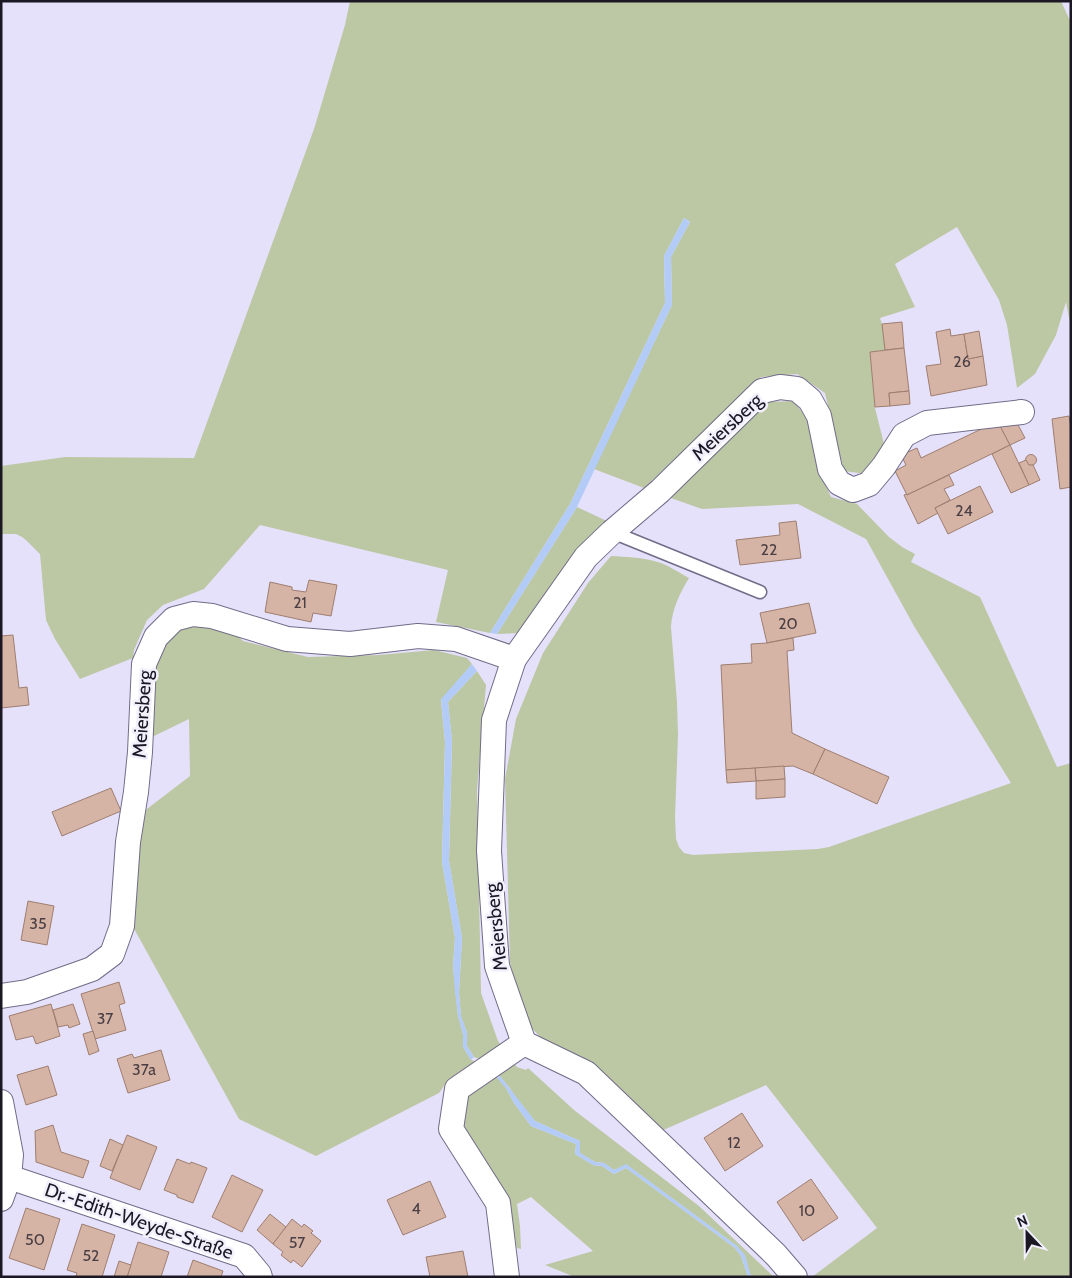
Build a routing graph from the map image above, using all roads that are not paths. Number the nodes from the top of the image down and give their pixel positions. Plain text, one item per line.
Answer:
1 (1022, 412) dead end
2 (612, 532) junction
3 (760, 592) dead end
4 (514, 659) junction
5 (1, 996) edge
6 (524, 1043) junction
7 (1, 1102) edge
8 (9, 1177) junction
9 (1, 1199) edge
10 (260, 1277) edge
11 (507, 1277) edge
12 (795, 1277) edge

1 - 2 street, Meiersberg
2 - 3 lane
2 - 4 street, Meiersberg
4 - 5 street, Meiersberg
4 - 6 street, Meiersberg
6 - 11 street
6 - 12 street
7 - 8 street
8 - 9 street
8 - 10 street, Dr.-Edith-Weyde-Straße

